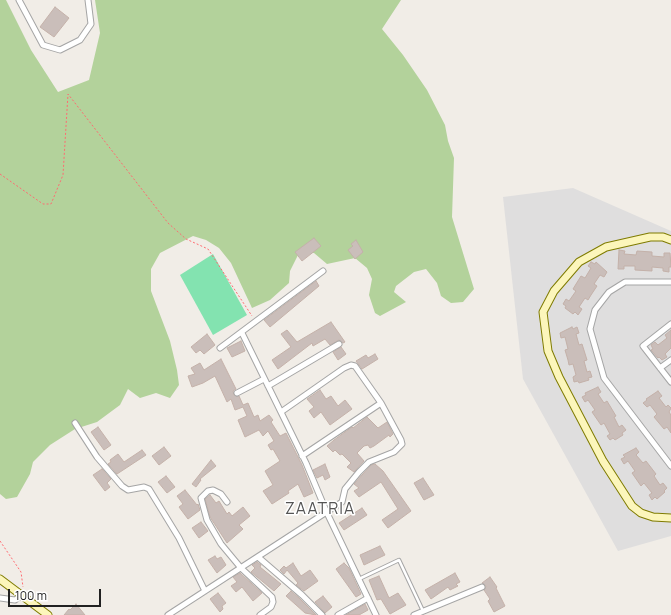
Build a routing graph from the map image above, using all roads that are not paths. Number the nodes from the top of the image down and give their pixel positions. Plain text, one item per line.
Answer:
1 (19, 0) edge
2 (88, 0) edge
3 (671, 240) edge
4 (323, 271) dead end
5 (671, 282) edge
6 (671, 324) edge
7 (242, 333) junction
8 (339, 344) dead end
9 (220, 348) dead end
10 (671, 360) edge
11 (660, 368) junction
12 (264, 379) junction
13 (671, 382) edge
14 (268, 386) junction
15 (237, 393) dead end
16 (381, 403) junction
17 (281, 412) junction
18 (75, 424) dead end
19 (302, 456) junction
20 (671, 466) edge
21 (227, 502) dead end
22 (327, 513) junction
23 (671, 518) edge
24 (258, 557) junction
25 (242, 568) junction
26 (0, 579) edge
27 (358, 579) junction
28 (482, 587) dead end
29 (205, 591) junction
30 (22, 596) junction
31 (0, 598) edge
32 (368, 598) junction
33 (423, 611) junction
34 (48, 615) edge
35 (168, 615) edge
36 (260, 615) edge
37 (322, 615) edge
38 (339, 615) edge
39 (376, 615) edge
40 (414, 615) edge

1 - 2 street
3 - 23 street
4 - 7 street
5 - 20 street
6 - 11 street
7 - 9 street
7 - 12 street
8 - 14 street
10 - 11 street
11 - 13 street
12 - 14 street
12 - 15 street
14 - 17 street
16 - 17 street
16 - 19 street
16 - 22 street
17 - 19 street
18 - 29 street
19 - 22 street
21 - 25 street
22 - 24 street
22 - 27 street
24 - 25 street
24 - 37 street
25 - 29 street
25 - 36 street
26 - 30 street
27 - 32 street
27 - 33 lane
28 - 33 street
29 - 35 street
30 - 31 street
30 - 34 street
32 - 38 street
32 - 39 street
33 - 40 street

